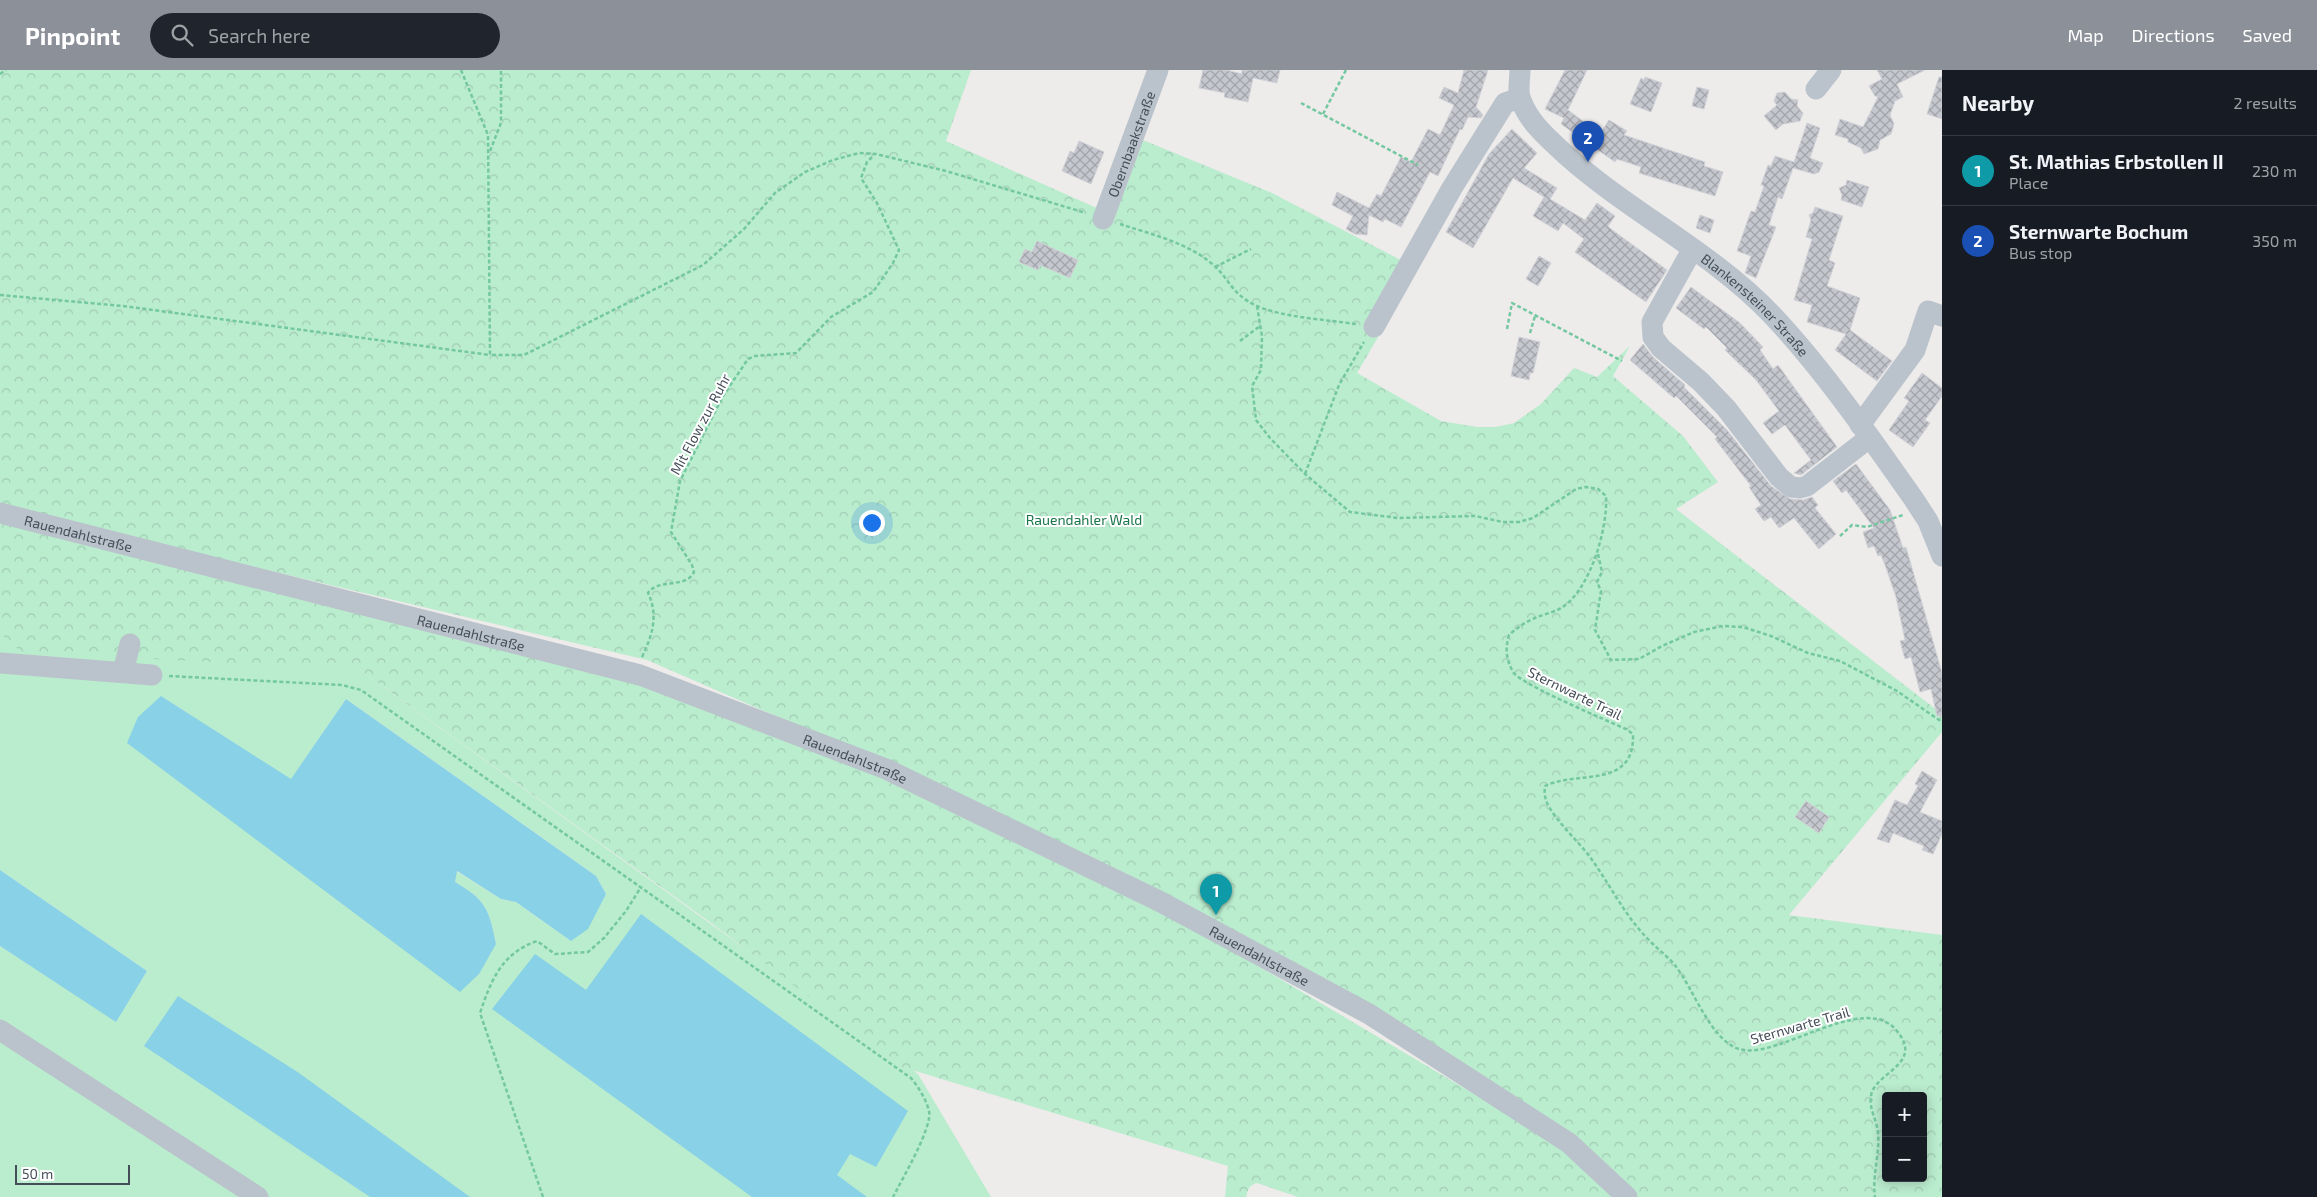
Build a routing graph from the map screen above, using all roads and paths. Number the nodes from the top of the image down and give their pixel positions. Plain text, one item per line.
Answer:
1 (6, 70) edge
2 (461, 70) edge
3 (501, 70) edge
4 (1158, 70) edge
5 (1346, 70) edge
6 (1520, 70) edge
7 (1831, 70) edge
8 (0, 74) edge
9 (1816, 89) dead end
10 (1520, 98) junction
11 (1301, 103) dead end
12 (1323, 114) junction
13 (489, 153) junction
14 (876, 154) junction
15 (1418, 165) dead end
16 (1102, 219) junction
17 (1250, 249) dead end
18 (1692, 250) junction
19 (1215, 266) junction
20 (0, 295) edge
21 (1256, 306) junction
22 (1535, 316) junction
23 (1942, 316) edge
24 (1260, 326) junction
25 (1374, 327) junction
26 (1506, 329) dead end
27 (1530, 333) dead end
28 (1240, 341) dead end
29 (490, 354) junction
30 (1622, 361) dead end
31 (1865, 432) junction
32 (1305, 474) junction
33 (1920, 509) junction
34 (0, 513) edge
35 (1840, 536) dead end
36 (1598, 552) junction
37 (1942, 556) edge
38 (130, 644) dead end
39 (0, 664) edge
40 (123, 672) junction
41 (634, 674) junction
42 (152, 675) joint
43 (1942, 722) edge
44 (641, 887) junction
45 (0, 1030) edge
46 (258, 1197) edge
47 (543, 1197) edge
48 (893, 1197) edge
49 (1627, 1197) edge
50 (1874, 1197) edge

1 - 8 path
2 - 13 path
3 - 13 path
4 - 16 street, Obernbaakstraße
5 - 12 path
6 - 10 street, Blankensteiner Straße
7 - 9 street
10 - 18 street, Blankensteiner Straße
10 - 25 street
11 - 12 path
12 - 15 path
13 - 29 path
14 - 16 path
14 - 29 path
14 - 41 path, Mit Flow zur Ruhr
16 - 19 path
17 - 19 path
18 - 31 street, Blankensteiner Straße
18 - 31 street
19 - 21 path
20 - 29 path
21 - 24 path, Sternwarte Trail
21 - 25 path
22 - 26 path
22 - 27 path
22 - 30 path
23 - 31 street
24 - 28 path
24 - 32 path, Sternwarte Trail
25 - 32 path
31 - 33 street, Blankensteiner Straße
32 - 36 path, Sternwarte Trail
33 - 35 path
33 - 37 street, Blankensteiner Straße
34 - 41 street, Rauendahlstraße
36 - 43 path
36 - 50 path, Sternwarte Trail
38 - 40 street
39 - 40 street
40 - 42 street
41 - 49 street, Rauendahlstraße
42 - 44 path
44 - 47 path
44 - 48 path
45 - 46 street

